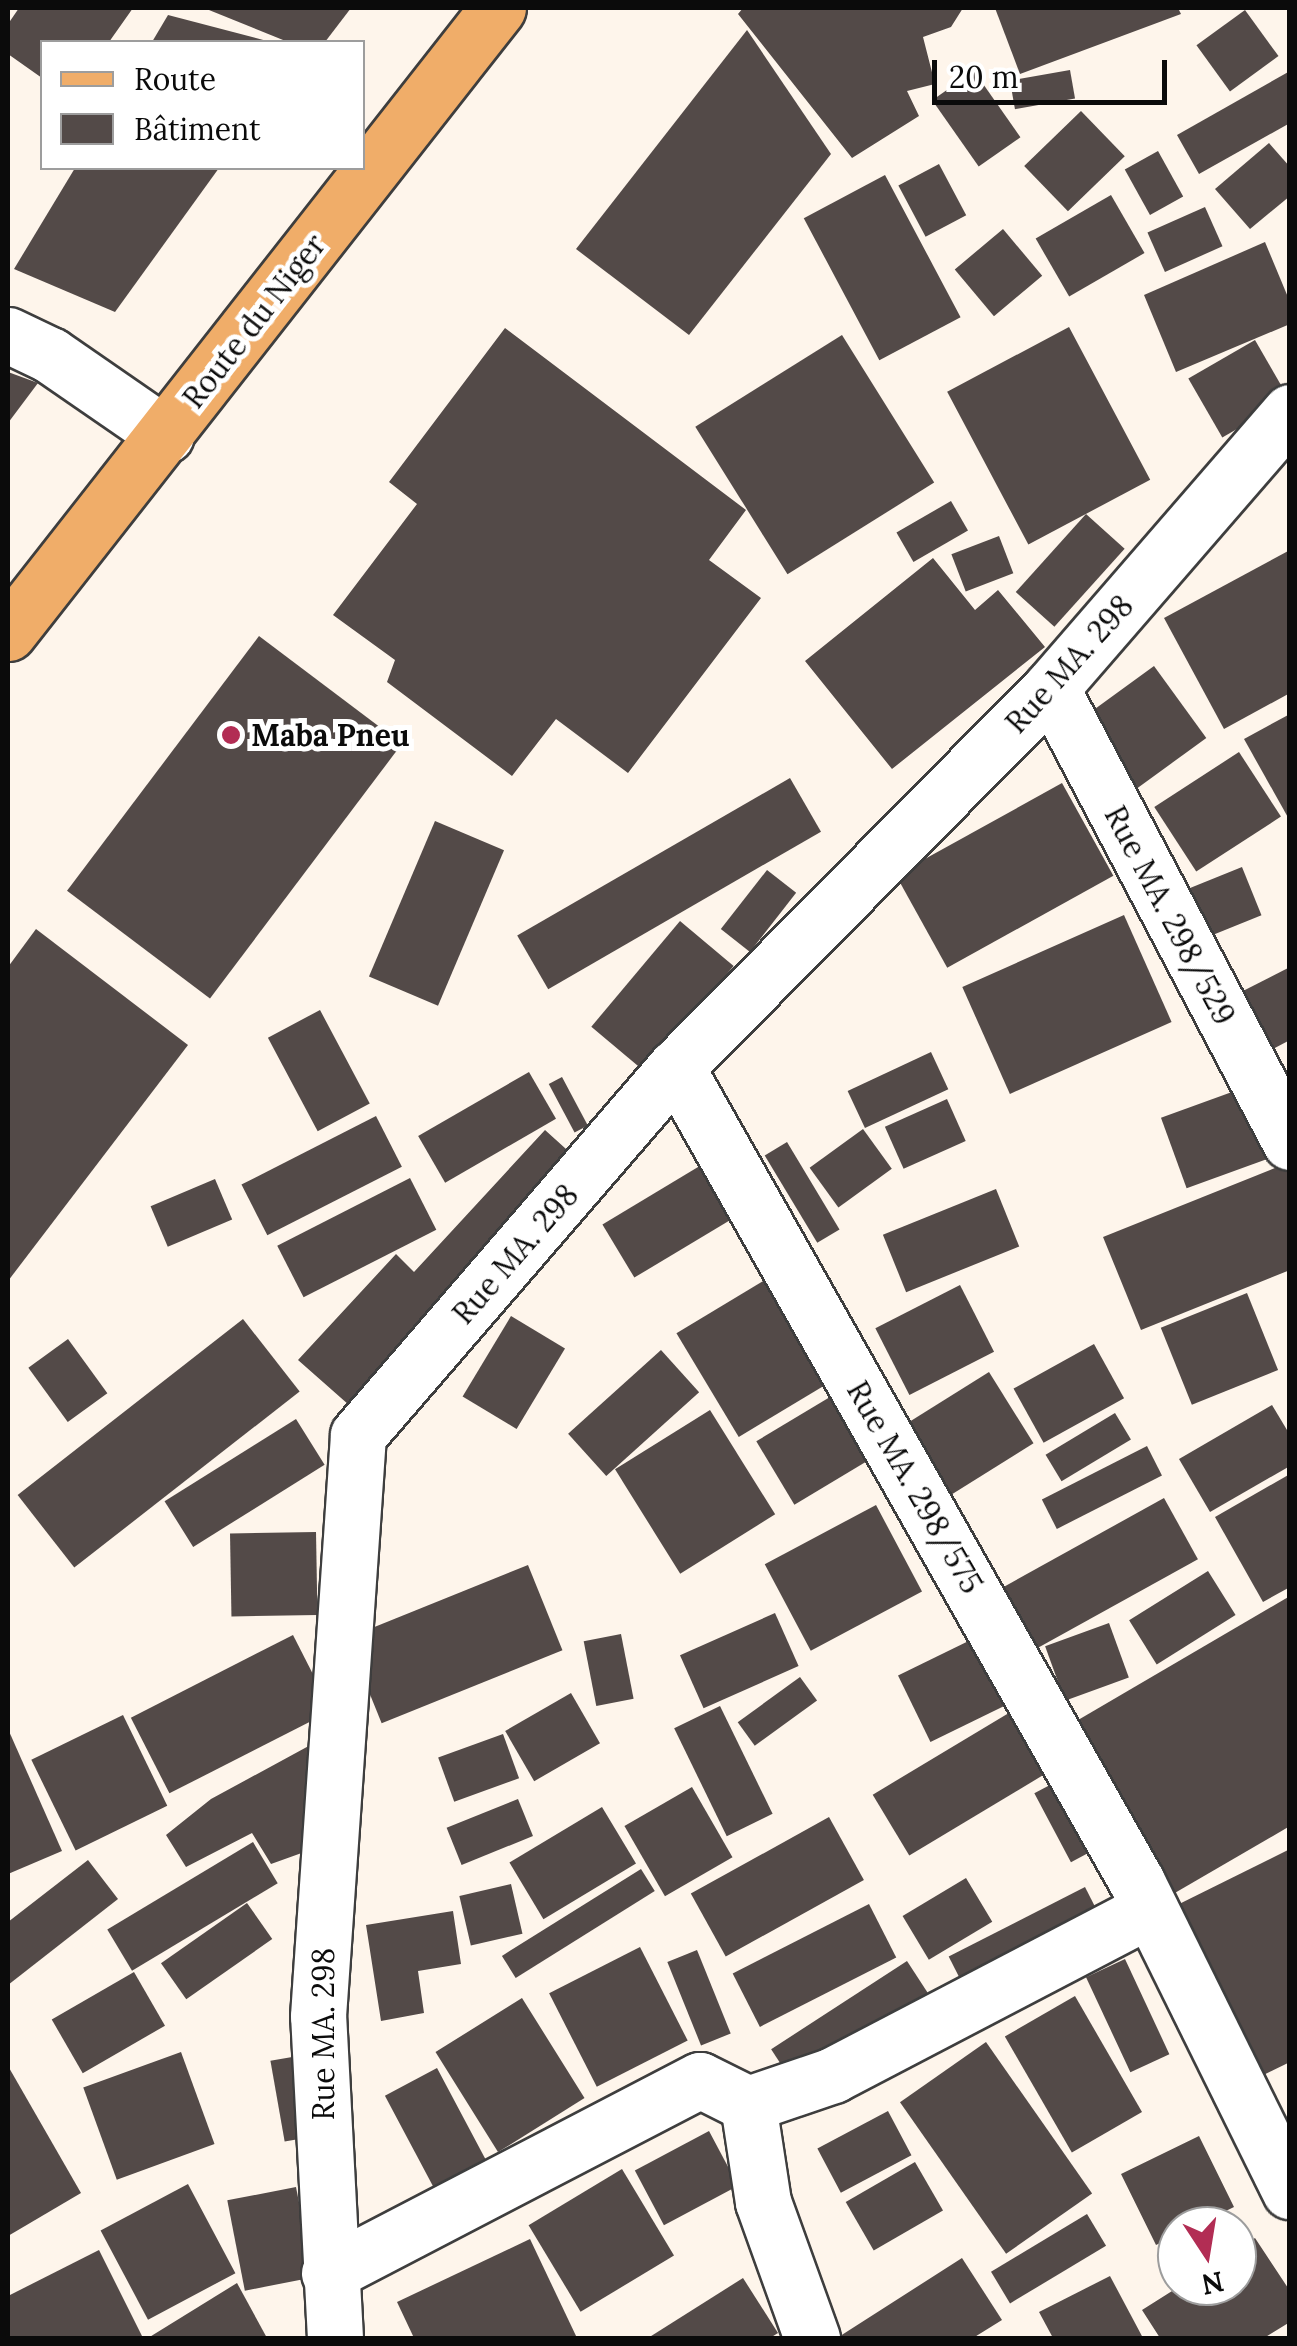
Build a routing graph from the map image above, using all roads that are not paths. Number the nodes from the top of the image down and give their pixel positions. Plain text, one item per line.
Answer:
1 (498, 8) edge
2 (8, 336) edge
3 (1290, 412) edge
4 (166, 435) junction
5 (8, 632) edge
6 (1051, 688) junction
7 (676, 1067) junction
8 (1290, 1142) edge
9 (1149, 1910) junction
10 (748, 2104) junction
11 (1290, 2191) edge
12 (329, 2273) junction
13 (331, 2337) edge
14 (812, 2338) edge

1 - 4 main road, Route du Niger
2 - 4 street
3 - 6 street, Rue MA. 298
4 - 5 main road, Route du Niger
6 - 7 street, Rue MA. 298
6 - 8 street, Rue MA. 298/529
7 - 9 street, Rue MA. 298/575
7 - 12 street, Rue MA. 298
9 - 10 street
9 - 11 street, Rue MA. 298/575
10 - 12 street
10 - 14 street
12 - 13 street, Rue MA. 298

